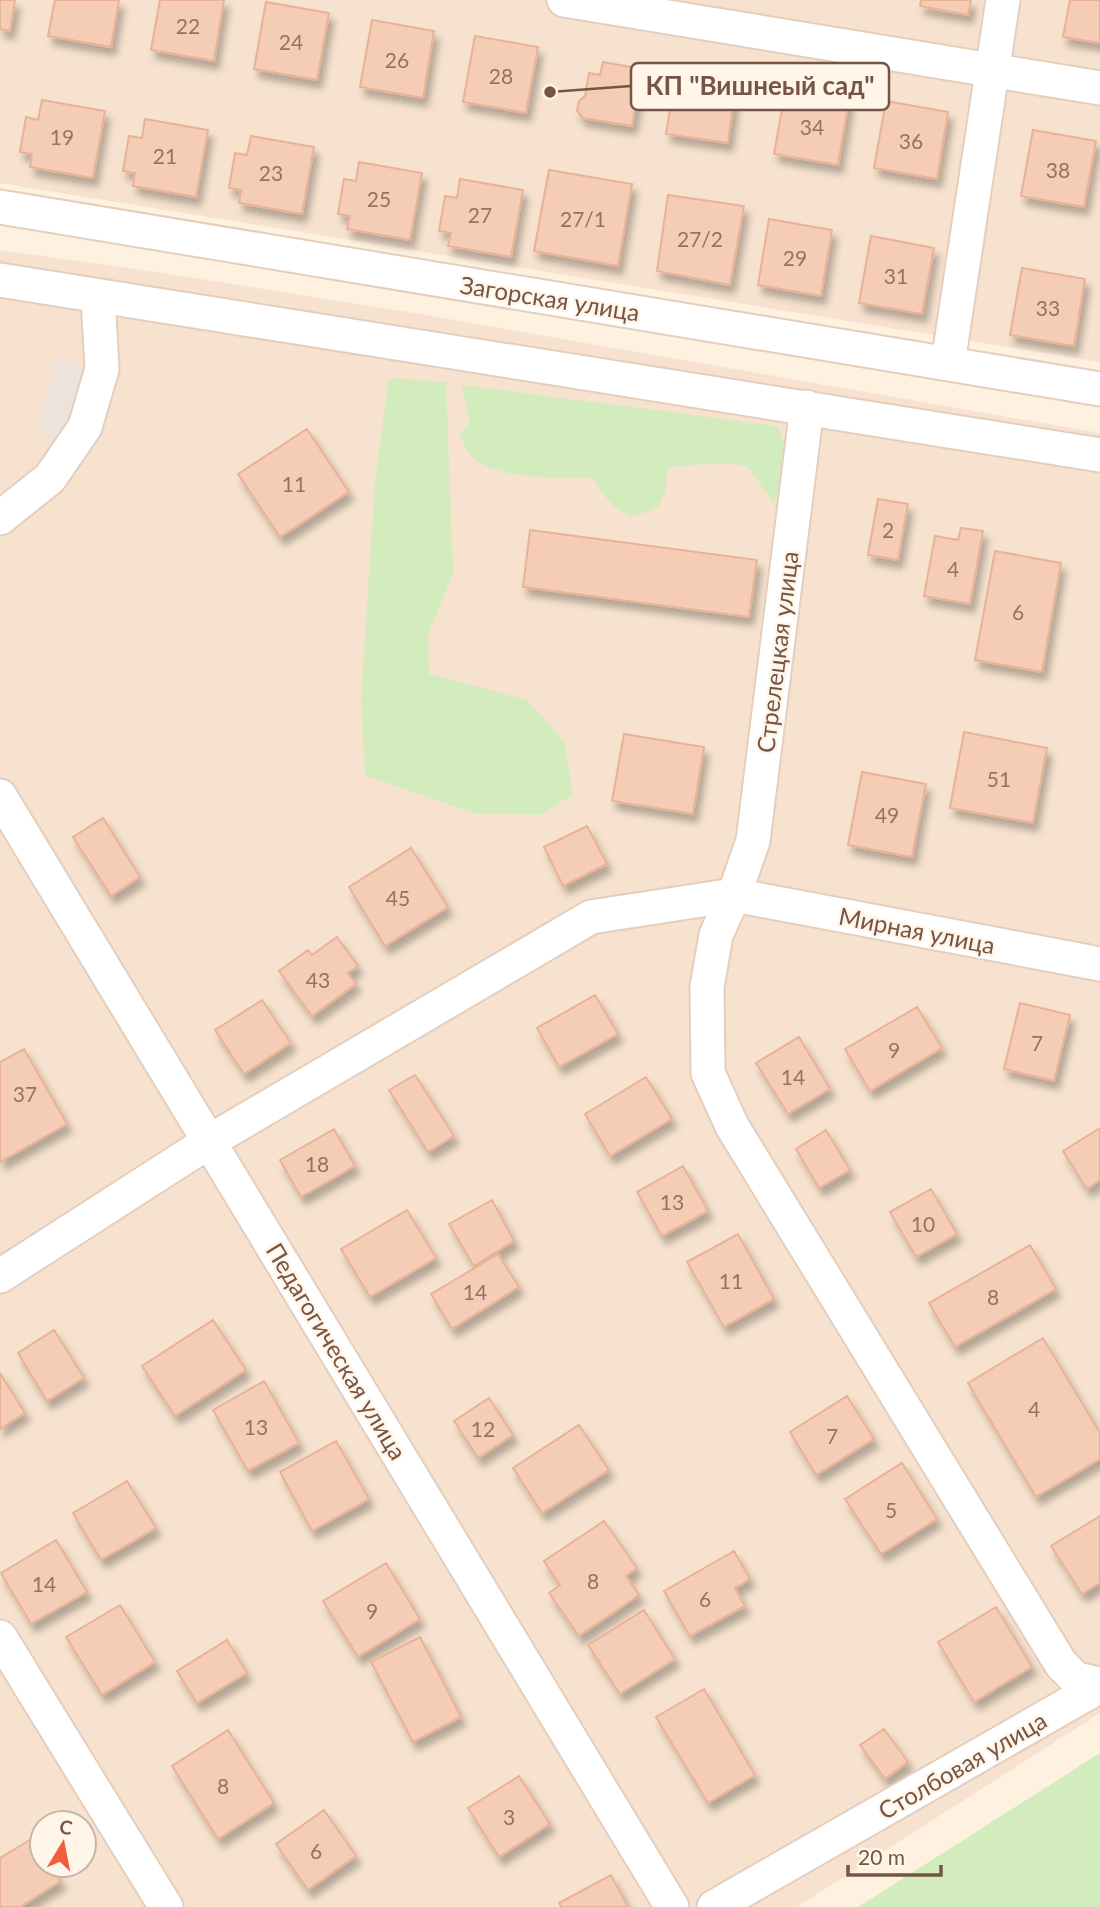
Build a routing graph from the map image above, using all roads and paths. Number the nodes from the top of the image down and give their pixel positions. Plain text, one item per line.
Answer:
1 (564, 0) edge
2 (1003, 0) edge
3 (992, 71) junction
4 (1100, 88) edge
5 (0, 208) edge
6 (0, 280) edge
7 (98, 296) junction
8 (948, 363) junction
9 (1100, 389) edge
10 (807, 407) junction
11 (1100, 454) edge
12 (0, 518) edge
13 (0, 796) edge
14 (734, 895) junction
15 (1100, 964) edge
16 (210, 1141) junction
17 (0, 1276) edge
18 (0, 1637) edge
19 (1100, 1685) edge
20 (166, 1907) edge
21 (672, 1907) edge
22 (714, 1907) edge

1 - 3 street
2 - 3 street
3 - 4 street
3 - 8 street
5 - 8 street, Загорская улица
6 - 7 street
7 - 10 street
7 - 12 street
8 - 9 street, Загорская улица
10 - 11 street
10 - 14 street, Стрелецкая улица
13 - 16 street, Педагогическая улица
14 - 15 street, Мирная улица
14 - 16 street, Мирная улица
14 - 19 street, Стрелецкая улица
16 - 17 street, Мирная улица
16 - 21 street, Педагогическая улица
18 - 20 street
19 - 22 street, Столбовая улица

